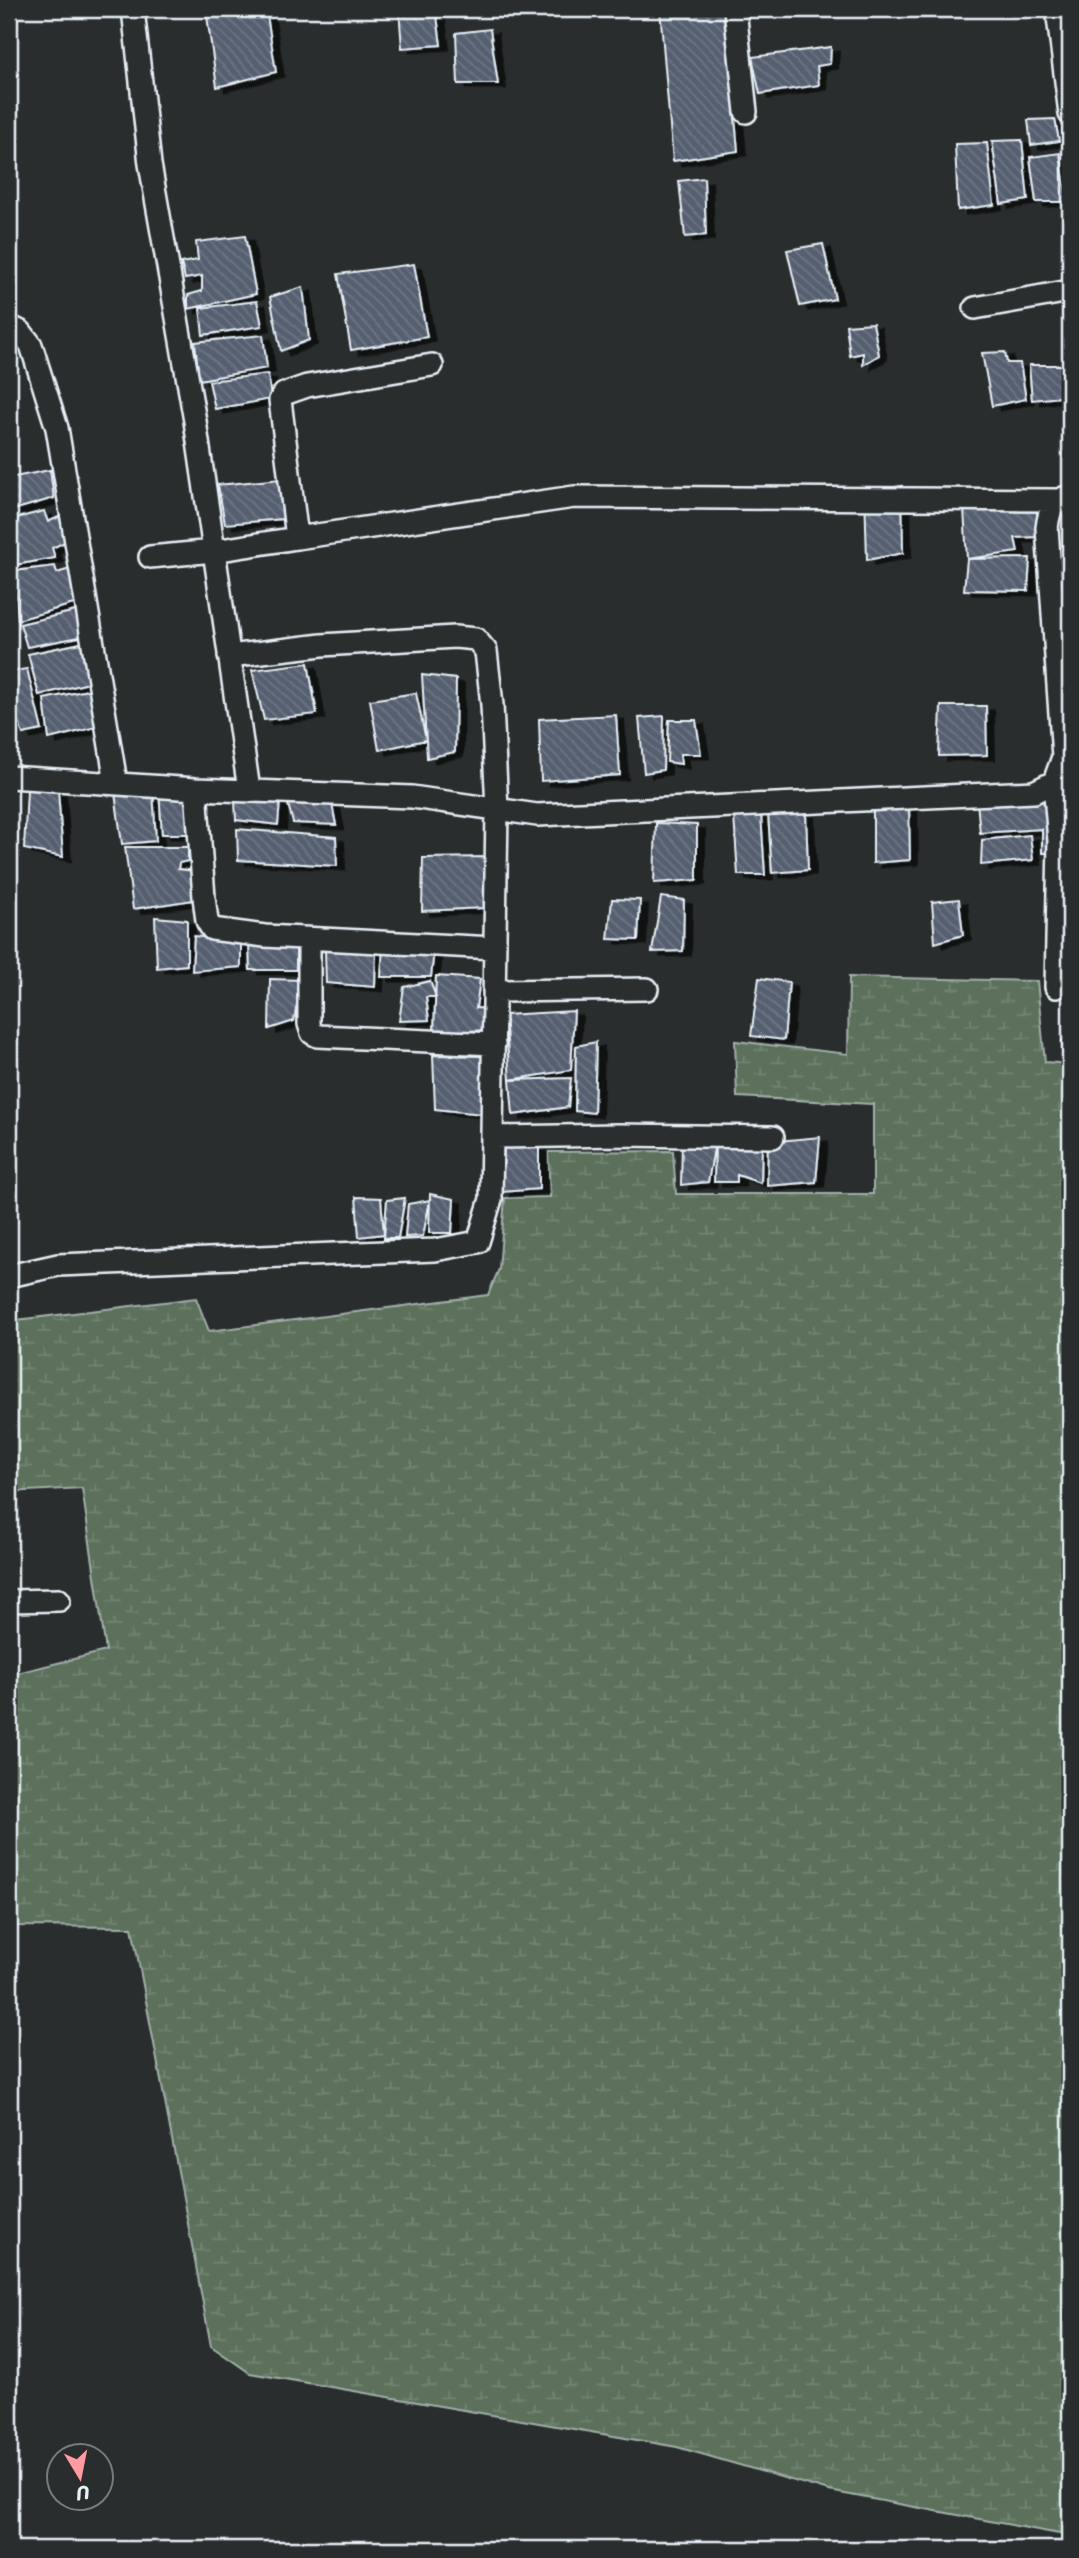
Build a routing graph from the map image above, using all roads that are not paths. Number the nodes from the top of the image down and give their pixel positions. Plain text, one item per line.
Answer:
1 (133, 9) edge
2 (734, 9) edge
3 (1057, 9) edge
4 (746, 113) dead end
5 (1070, 114) edge
6 (1070, 291) edge
7 (975, 308) dead end
8 (9, 326) edge
9 (432, 365) dead end
10 (1063, 498) edge
11 (297, 538) junction
12 (214, 551) junction
13 (149, 556) dead end
14 (229, 656) junction
15 (9, 777) edge
16 (116, 782) junction
17 (1054, 782) junction
18 (196, 789) junction
19 (249, 789) junction
20 (497, 809) junction
21 (1065, 841) edge
22 (309, 939) junction
23 (494, 948) junction
24 (1056, 987) dead end
25 (647, 989) dead end
26 (494, 991) junction
27 (494, 1044) junction
28 (494, 1137) junction
29 (773, 1137) dead end
30 (9, 1276) edge
31 (59, 1600) dead end
32 (9, 1601) edge

1 - 12 street
2 - 4 street
3 - 5 street
6 - 7 street
8 - 16 street
9 - 11 street
10 - 11 street
10 - 17 street
11 - 12 street
12 - 13 street
12 - 14 street
14 - 19 street
14 - 20 street
15 - 16 street
16 - 18 street
17 - 20 street
17 - 21 street
18 - 19 street
18 - 22 street
19 - 20 street
20 - 23 street
21 - 24 street
22 - 23 street
22 - 27 street
23 - 26 street
25 - 26 street
26 - 27 street
27 - 28 street
28 - 29 street
28 - 30 street
31 - 32 street

